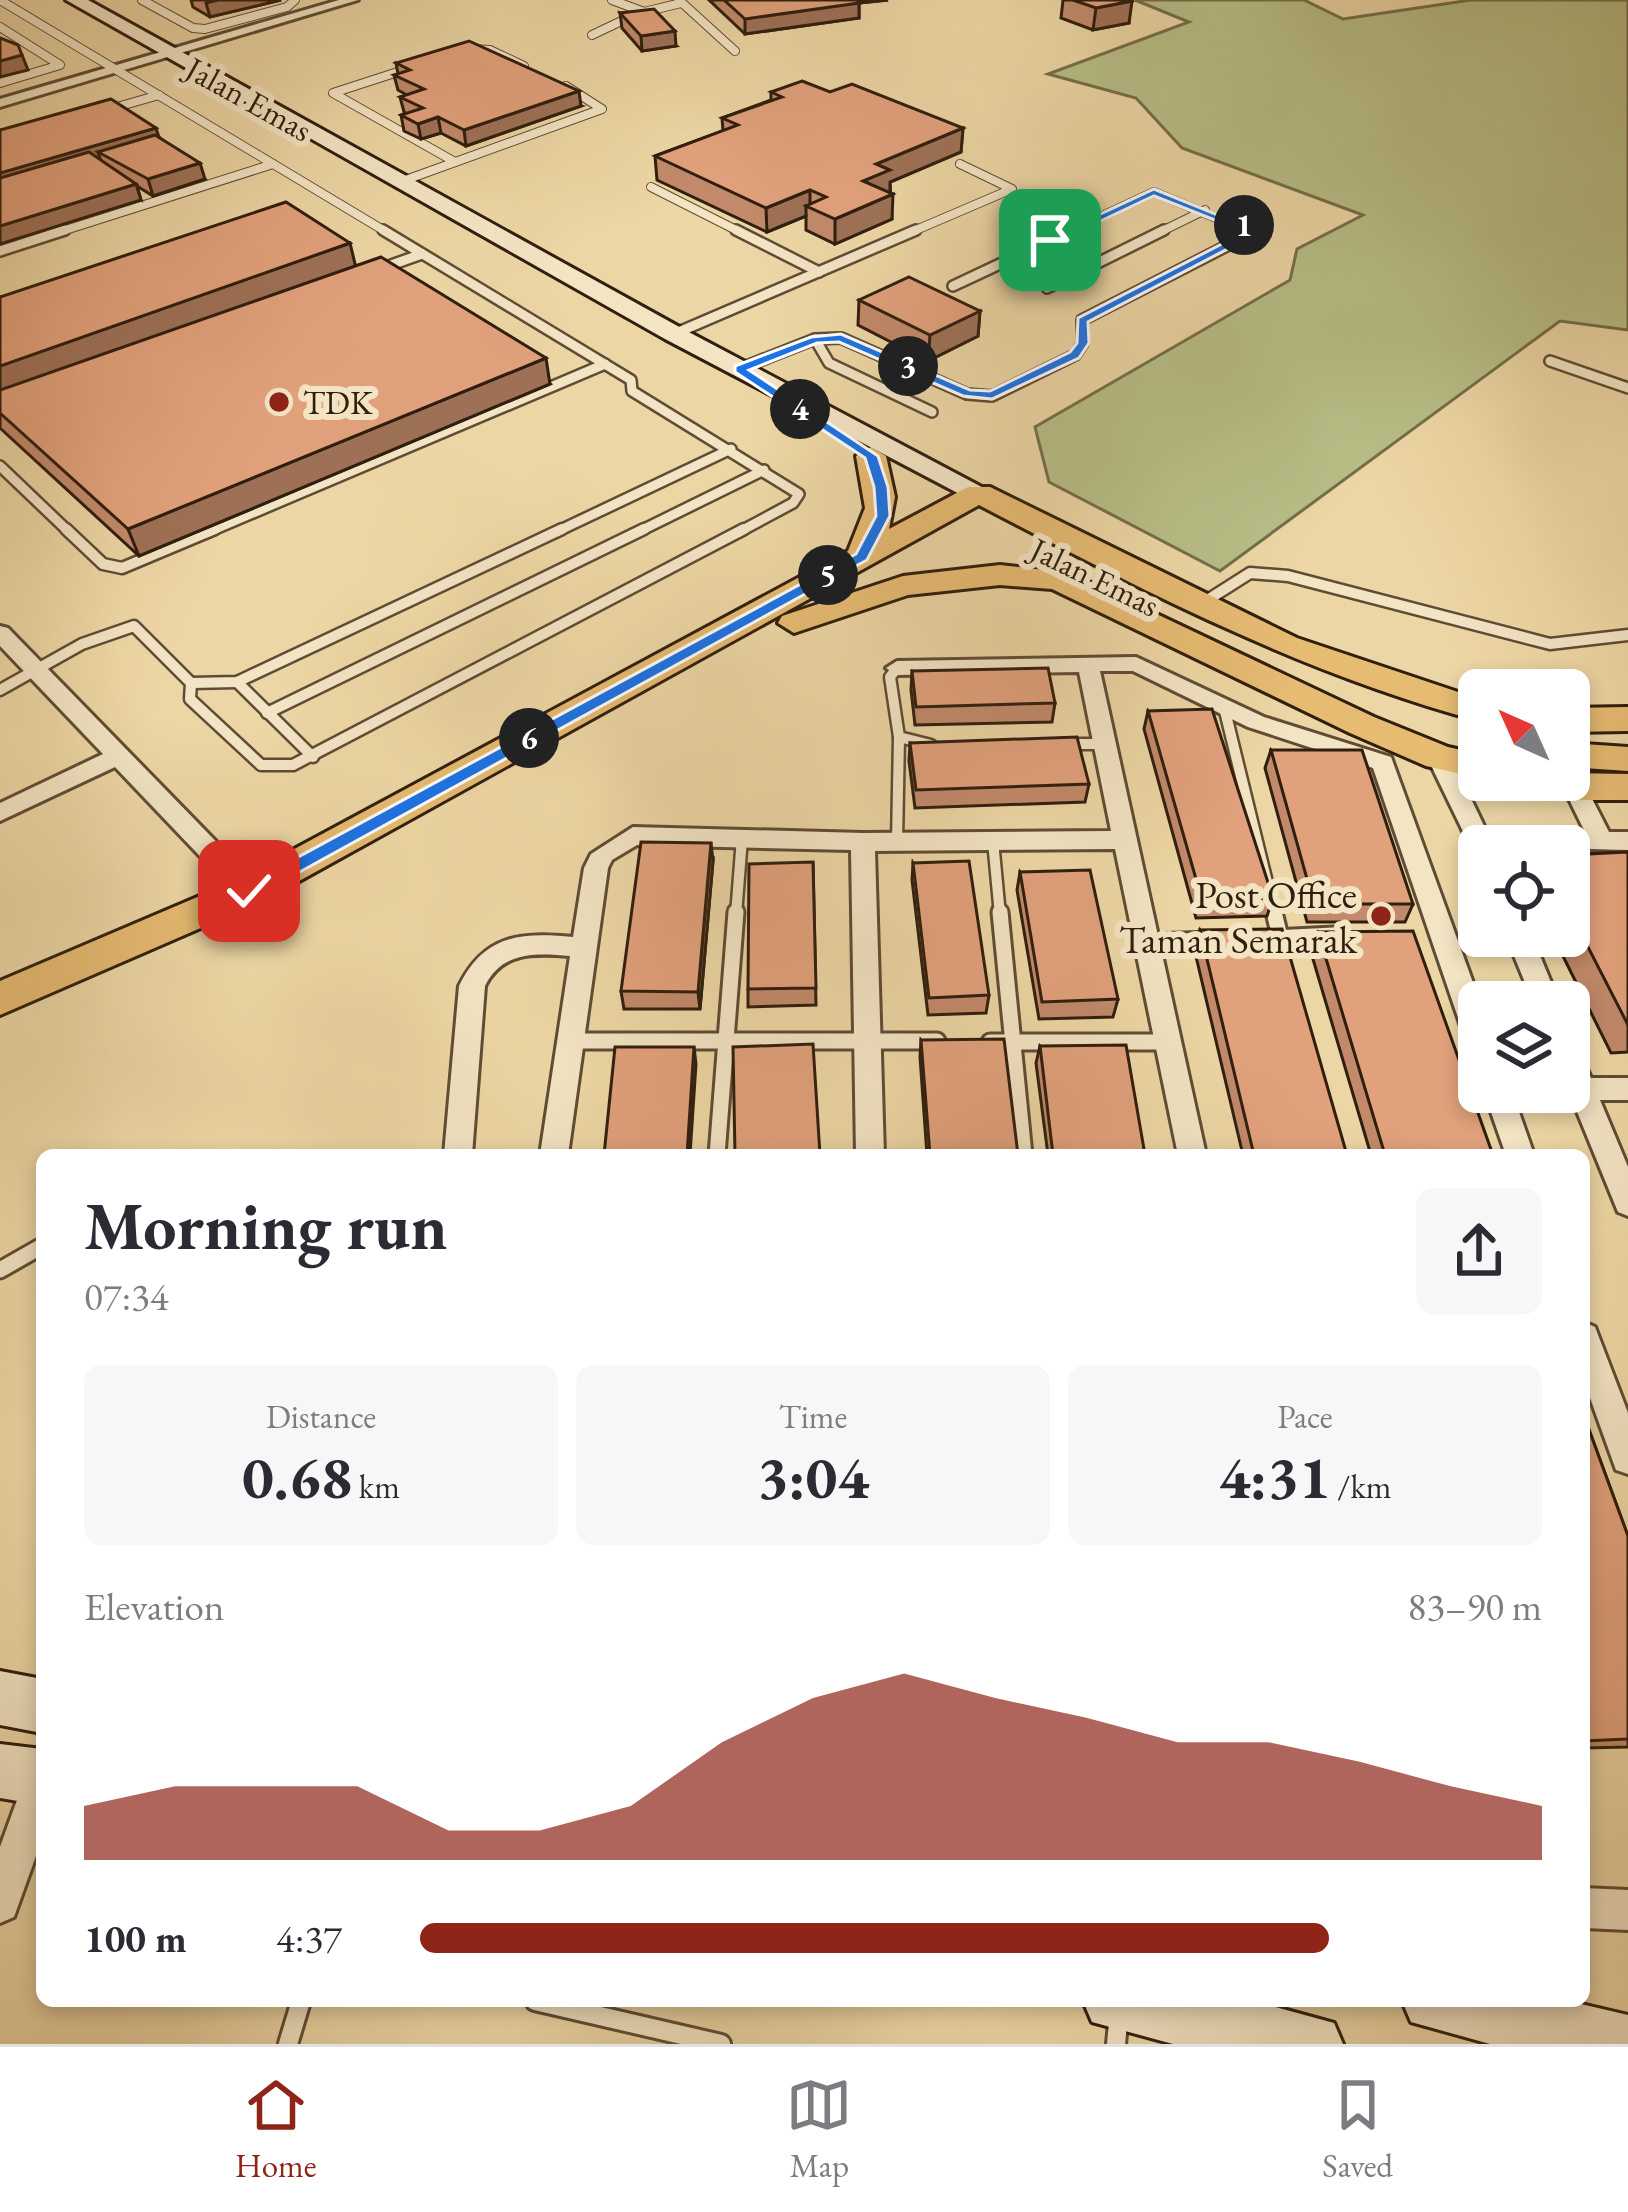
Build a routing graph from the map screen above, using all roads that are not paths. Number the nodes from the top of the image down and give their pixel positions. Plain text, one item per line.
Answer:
1 (75, 0) edge
2 (142, 0) edge
3 (295, 0) edge
4 (352, 0) edge
5 (612, 0) edge
6 (1, 1) edge
7 (680, 2) edge
8 (644, 11) junction
9 (0, 28) edge
10 (592, 35) dead end
11 (735, 51) dead end
12 (172, 56) junction
13 (451, 56) edge
14 (429, 62) edge
15 (118, 70) junction
16 (532, 70) edge
17 (554, 80) edge
18 (0, 83) edge
19 (159, 95) junction
20 (0, 103) edge
21 (88, 115) edge
22 (455, 162) junction
23 (273, 164) junction
24 (960, 164) dead end
25 (400, 182) junction
26 (651, 187) dead end
27 (1205, 210) junction
28 (0, 251) edge
29 (422, 254) junction
30 (819, 272) junction
31 (363, 275) edge
32 (952, 286) dead end
33 (1047, 288) dead end
34 (674, 334) junction
35 (815, 339) junction
36 (1550, 361) dead end
37 (605, 364) junction
38 (739, 369) junction
39 (1628, 388) edge
40 (932, 412) dead end
41 (731, 449) junction
42 (871, 456) junction
43 (0, 466) edge
44 (764, 470) junction
45 (980, 505) junction
46 (862, 557) junction
47 (1198, 606) junction
48 (794, 623) junction
49 (0, 633) edge
50 (1628, 635) edge
51 (1088, 664) junction
52 (897, 668) joint
53 (39, 673) junction
54 (237, 682) junction
55 (191, 683) junction
56 (0, 690) edge
57 (1300, 693) junction
58 (1224, 707) junction
59 (1458, 708) edge
60 (1458, 712) edge
61 (1590, 712) edge
62 (267, 713) junction
63 (1628, 715) edge
64 (1590, 718) edge
65 (1590, 732) edge
66 (1628, 733) edge
67 (899, 737) junction
68 (1458, 741) edge
69 (1036, 744) edge
70 (1105, 744) junction
71 (945, 745) edge
72 (118, 756) junction
73 (313, 757) junction
74 (1438, 757) junction
75 (1628, 760) edge
76 (1458, 761) edge
77 (1590, 768) edge
78 (1590, 779) edge
79 (1628, 787) edge
80 (1579, 801) edge
81 (0, 813) edge
82 (1472, 825) edge
83 (742, 838) junction
84 (1126, 840) junction
85 (1590, 840) edge
86 (1601, 840) junction
87 (993, 841) junction
88 (1628, 841) edge
89 (862, 842) junction
90 (897, 842) junction
91 (258, 900) junction
92 (1349, 934) edge
93 (1280, 937) junction
94 (1258, 938) edge
95 (1236, 939) edge
96 (1147, 942) junction
97 (584, 948) junction
98 (1286, 959) edge
99 (1458, 992) edge
100 (0, 999) edge
101 (0, 1026) edge
102 (571, 1041) junction
103 (726, 1041) junction
104 (867, 1041) junction
105 (950, 1042) edge
106 (971, 1042) edge
107 (1012, 1042) junction
108 (1168, 1042) junction
109 (1590, 1089) edge
110 (1628, 1089) edge
111 (1590, 1111) edge
112 (1505, 1113) edge
113 (458, 1149) edge
114 (555, 1149) edge
115 (717, 1149) edge
116 (870, 1149) edge
117 (1023, 1149) edge
118 (1191, 1149) edge
119 (1518, 1149) edge
120 (1628, 1203) edge
121 (36, 1249) edge
122 (0, 1270) edge
123 (1590, 1354) edge
124 (1628, 1458) edge
125 (0, 1698) edge
126 (36, 1705) edge
127 (0, 1771) edge
128 (36, 1779) edge
129 (36, 1798) edge
130 (0, 1903) edge
131 (1590, 1908) edge
132 (1628, 1910) edge
133 (299, 2007) edge
134 (561, 2007) edge
135 (1116, 2007) edge
136 (1139, 2007) edge
137 (1459, 2007) edge
138 (288, 2044) edge
139 (721, 2044) edge
140 (1117, 2044) edge
141 (1313, 2044) edge
142 (1625, 2044) edge

1 - 12 main road, Jalan Emas
2 - 3 lane
4 - 12 street
5 - 8 lane
6 - 15 lane
7 - 8 lane
7 - 11 lane
8 - 10 lane
9 - 18 lane
12 - 15 street
12 - 25 main road, Jalan Emas
13 - 16 lane
14 - 22 lane
15 - 19 lane
15 - 20 street
17 - 22 lane
19 - 21 lane
19 - 23 lane
22 - 25 lane
23 - 28 lane
23 - 29 lane
24 - 30 lane
25 - 34 main road, Jalan Emas
26 - 30 lane
27 - 32 lane
27 - 33 lane
27 - 35 lane
29 - 31 lane
29 - 37 lane
30 - 34 lane
34 - 38 main road, Jalan Emas
35 - 38 lane
35 - 40 lane
36 - 39 lane
37 - 41 lane
37 - 43 lane
38 - 42 main road, Jalan Emas
38 - 45 main road, Jalan Emas
41 - 44 lane
41 - 54 lane
42 - 45 main road, Jalan Emas
42 - 46 main road
44 - 62 lane
44 - 73 lane
45 - 46 main road
45 - 47 main road, Jalan Emas
45 - 48 main road
45 - 60 main road, Jalan Emas
46 - 91 main road
47 - 50 lane
47 - 59 main road, Jalan Emas
48 - 57 main road
48 - 91 main road
49 - 53 street
51 - 52 street
51 - 58 street
51 - 70 street
52 - 67 lane
53 - 55 lane
53 - 56 lane
53 - 72 street
54 - 55 lane
54 - 62 lane
55 - 73 lane
57 - 68 main road
57 - 74 main road
58 - 93 lane
58 - 99 street
61 - 63 main road
62 - 73 lane
63 - 64 main road
65 - 66 main road
67 - 71 lane
67 - 90 lane
69 - 70 lane
70 - 84 street
72 - 81 street
72 - 91 street
74 - 76 main road
74 - 82 street
75 - 77 main road
78 - 79 main road
80 - 86 street
83 - 89 street
83 - 97 street
83 - 103 lane
84 - 87 street
84 - 96 street
85 - 86 street
86 - 88 street
87 - 90 street
87 - 107 lane
89 - 90 street
89 - 104 street
91 - 100 main road
91 - 101 main road
92 - 93 lane
93 - 94 lane
93 - 98 lane
95 - 96 lane
96 - 108 street
97 - 102 street
97 - 113 street
102 - 103 lane
102 - 114 street
103 - 104 lane
103 - 115 lane
104 - 105 lane
104 - 116 street
106 - 107 lane
107 - 108 lane
107 - 117 lane
108 - 118 street
109 - 110 street
111 - 120 street
112 - 119 street
121 - 122 lane
123 - 124 street
125 - 126 main road
127 - 128 main road
129 - 130 street
131 - 132 street
133 - 138 lane
134 - 139 lane
135 - 140 lane
136 - 141 main road
137 - 142 main road

